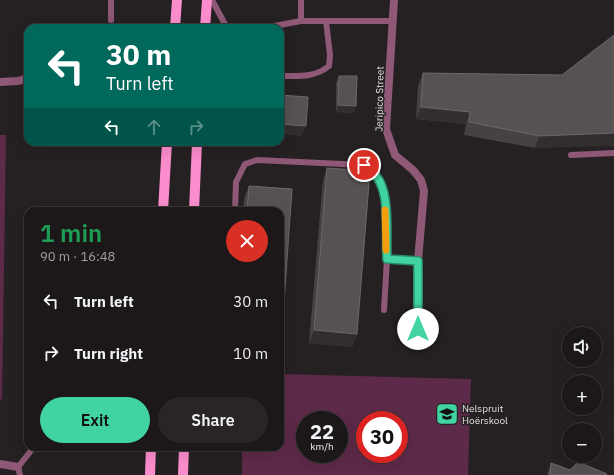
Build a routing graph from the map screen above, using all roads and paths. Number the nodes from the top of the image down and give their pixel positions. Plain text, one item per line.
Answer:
1 (111, 0) edge
2 (177, 0) edge
3 (207, 0) edge
4 (212, 0) edge
5 (301, 0) edge
6 (394, 0) edge
7 (111, 20) dead end
8 (301, 21) junction
9 (326, 21) junction
10 (392, 22) junction
11 (175, 24) edge
12 (205, 24) edge
13 (224, 24) edge
14 (284, 24) edge
15 (284, 76) edge
16 (24, 79) edge
17 (0, 82) edge
18 (167, 146) edge
19 (197, 146) edge
20 (200, 146) edge
21 (196, 153) junction
22 (614, 153) edge
23 (571, 155) dead end
24 (164, 207) edge
25 (194, 207) edge
26 (235, 207) edge
27 (387, 259) junction
28 (418, 261) junction
29 (384, 310) dead end
30 (418, 329) dead end
31 (32, 451) edge
32 (151, 451) edge
33 (184, 451) edge
34 (0, 464) edge
35 (19, 471) edge
36 (150, 475) edge
37 (183, 475) edge

1 - 7 lane
2 - 11 main road
3 - 12 main road
4 - 13 lane
5 - 8 lane
6 - 10 street, Jeripico Street
8 - 9 lane
8 - 14 lane
9 - 10 lane
9 - 15 lane
10 - 28 street, Jeripico Street
16 - 17 street
18 - 24 main road
19 - 21 main road
20 - 21 lane
21 - 25 main road
22 - 23 lane
26 - 27 lane
27 - 28 lane
27 - 29 lane
28 - 30 street, Jeripico Street
31 - 35 lane
32 - 36 main road
33 - 37 main road
34 - 35 street

